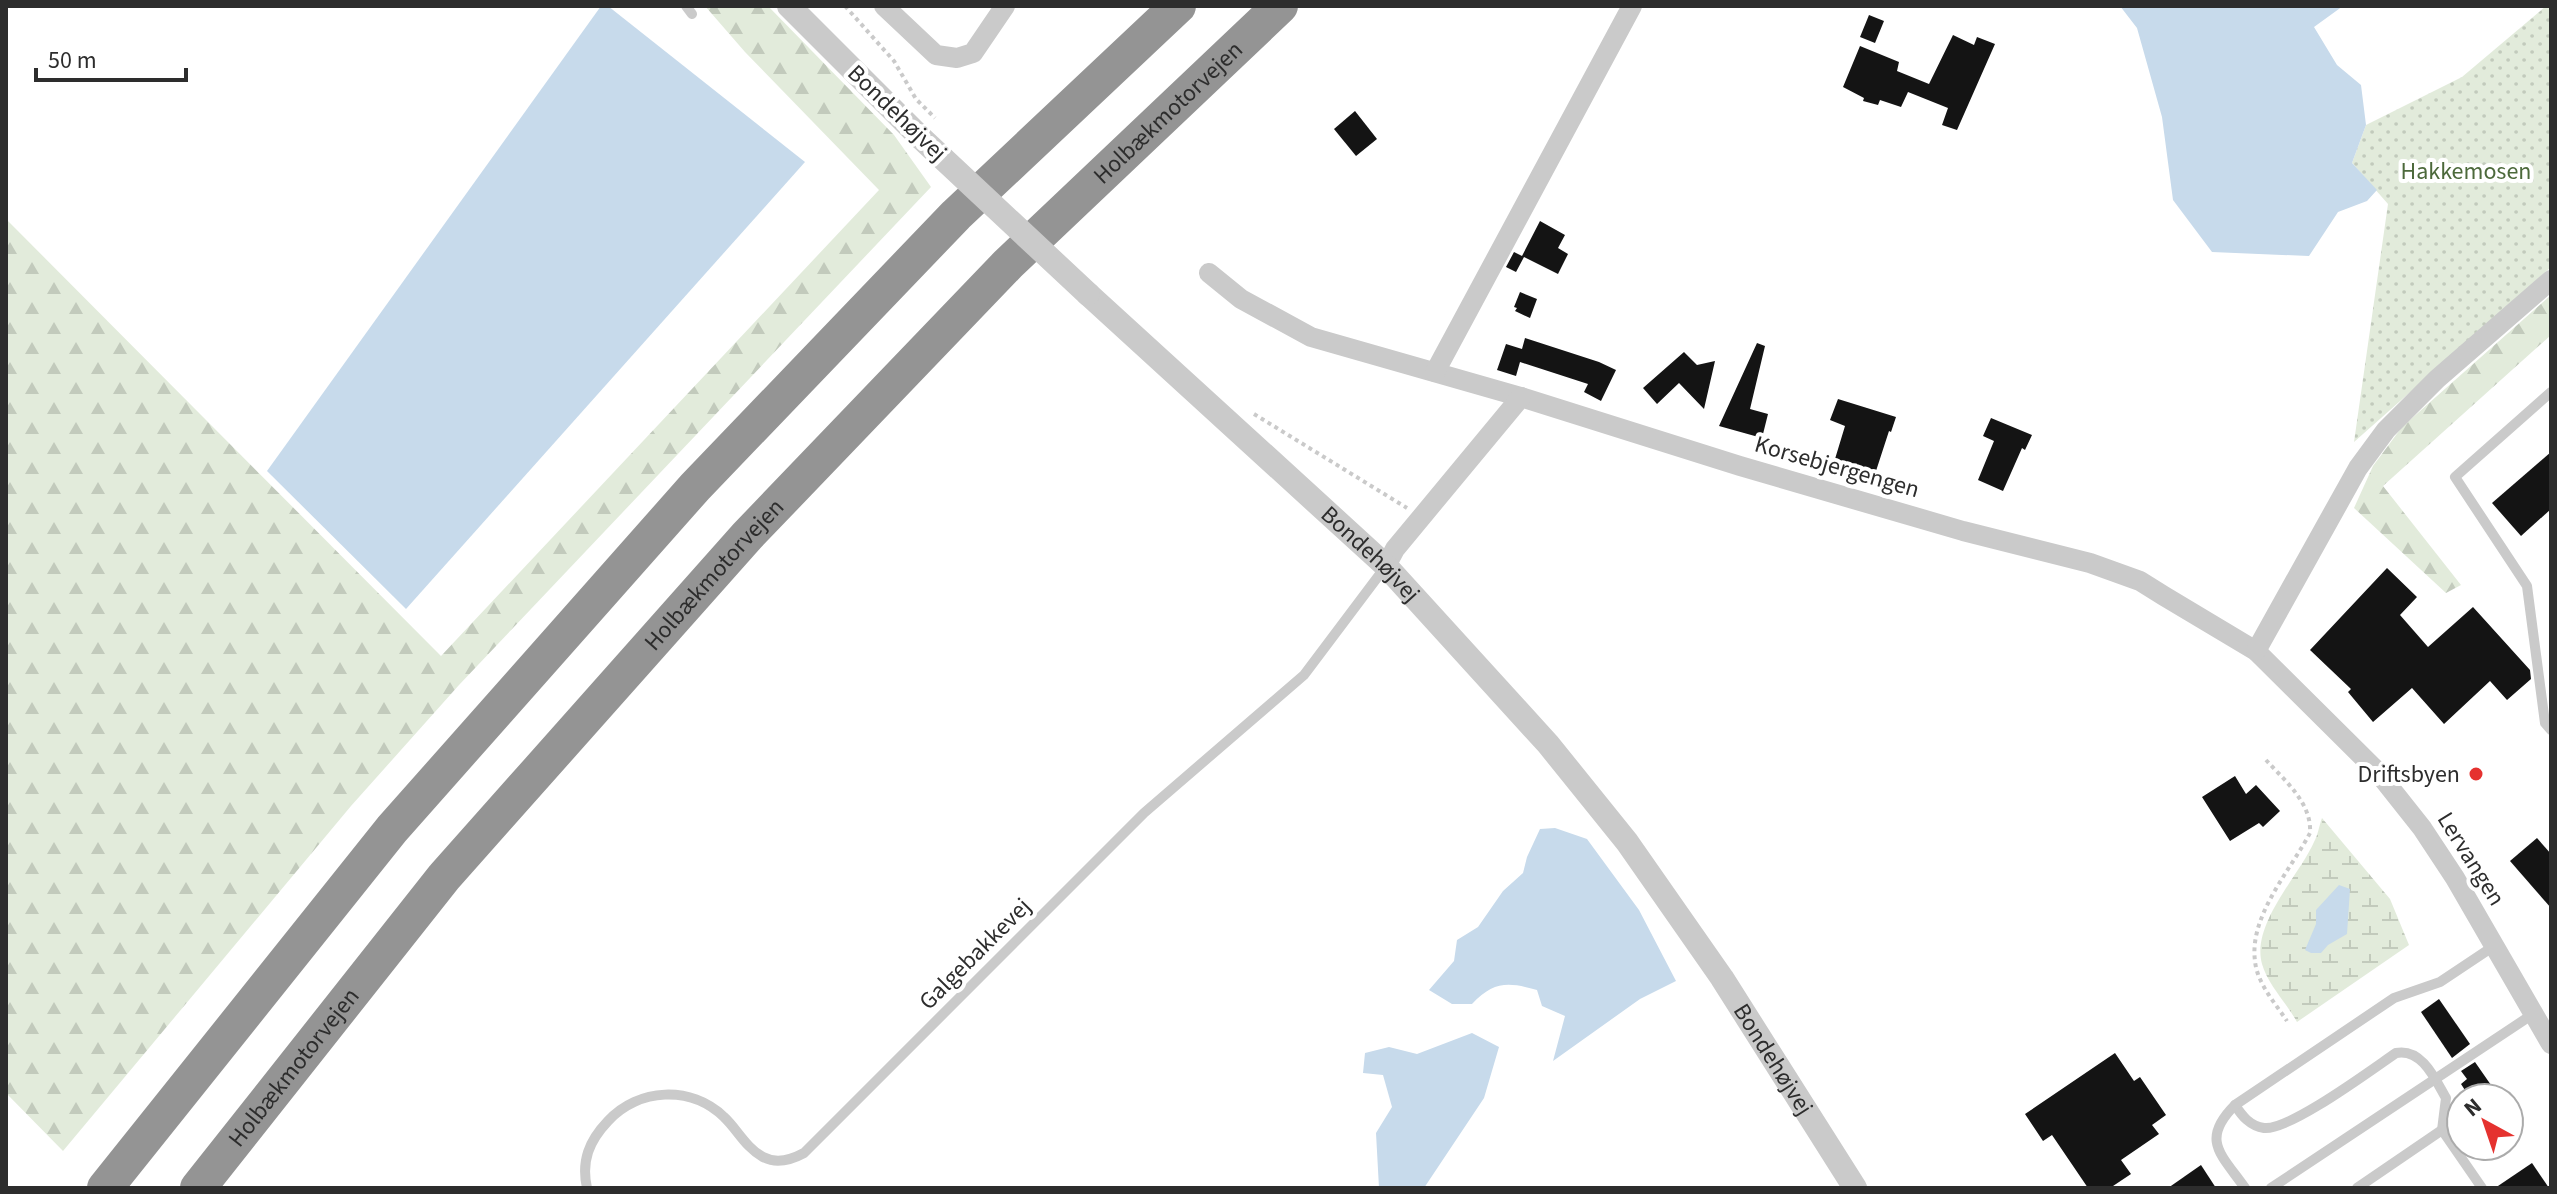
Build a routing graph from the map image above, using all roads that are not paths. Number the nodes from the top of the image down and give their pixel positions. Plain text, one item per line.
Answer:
1 (789, 6) edge
2 (884, 6) edge
3 (1005, 6) edge
4 (1178, 6) edge
5 (1280, 6) edge
6 (1632, 6) edge
7 (1209, 273) dead end
8 (2551, 280) edge
9 (1435, 372) junction
10 (2551, 392) edge
11 (1521, 397) junction
12 (1386, 566) junction
13 (2140, 581) joint
14 (2256, 651) junction
15 (2551, 730) edge
16 (2494, 946) junction
17 (2533, 1014) junction
18 (2551, 1044) edge
19 (2434, 1078) junction
20 (2235, 1105) junction
21 (2442, 1130) junction
22 (105, 1188) edge
23 (198, 1188) edge
24 (587, 1188) edge
25 (1855, 1188) edge
26 (2245, 1188) edge
27 (2271, 1188) edge
28 (2357, 1188) edge
29 (2482, 1188) edge

1 - 12 street, Bondehøjvej, bridge
2 - 3 street
4 - 22 highway
5 - 23 highway, Holbækmotorvejen
6 - 9 street
7 - 9 street, Korsebjergengen
8 - 14 street
9 - 11 street, Korsebjergengen
10 - 15 lane
11 - 12 street
11 - 13 street, Korsebjergengen
12 - 24 lane, Galgebakkevej
12 - 25 street, Bondehøjvej
13 - 14 street, Lervangen
14 - 16 street, Lervangen
16 - 17 street, Lervangen
16 - 20 lane
17 - 18 street, Lervangen
17 - 19 lane
19 - 20 lane
19 - 21 lane
19 - 27 lane
20 - 26 lane
21 - 28 lane
21 - 29 lane

